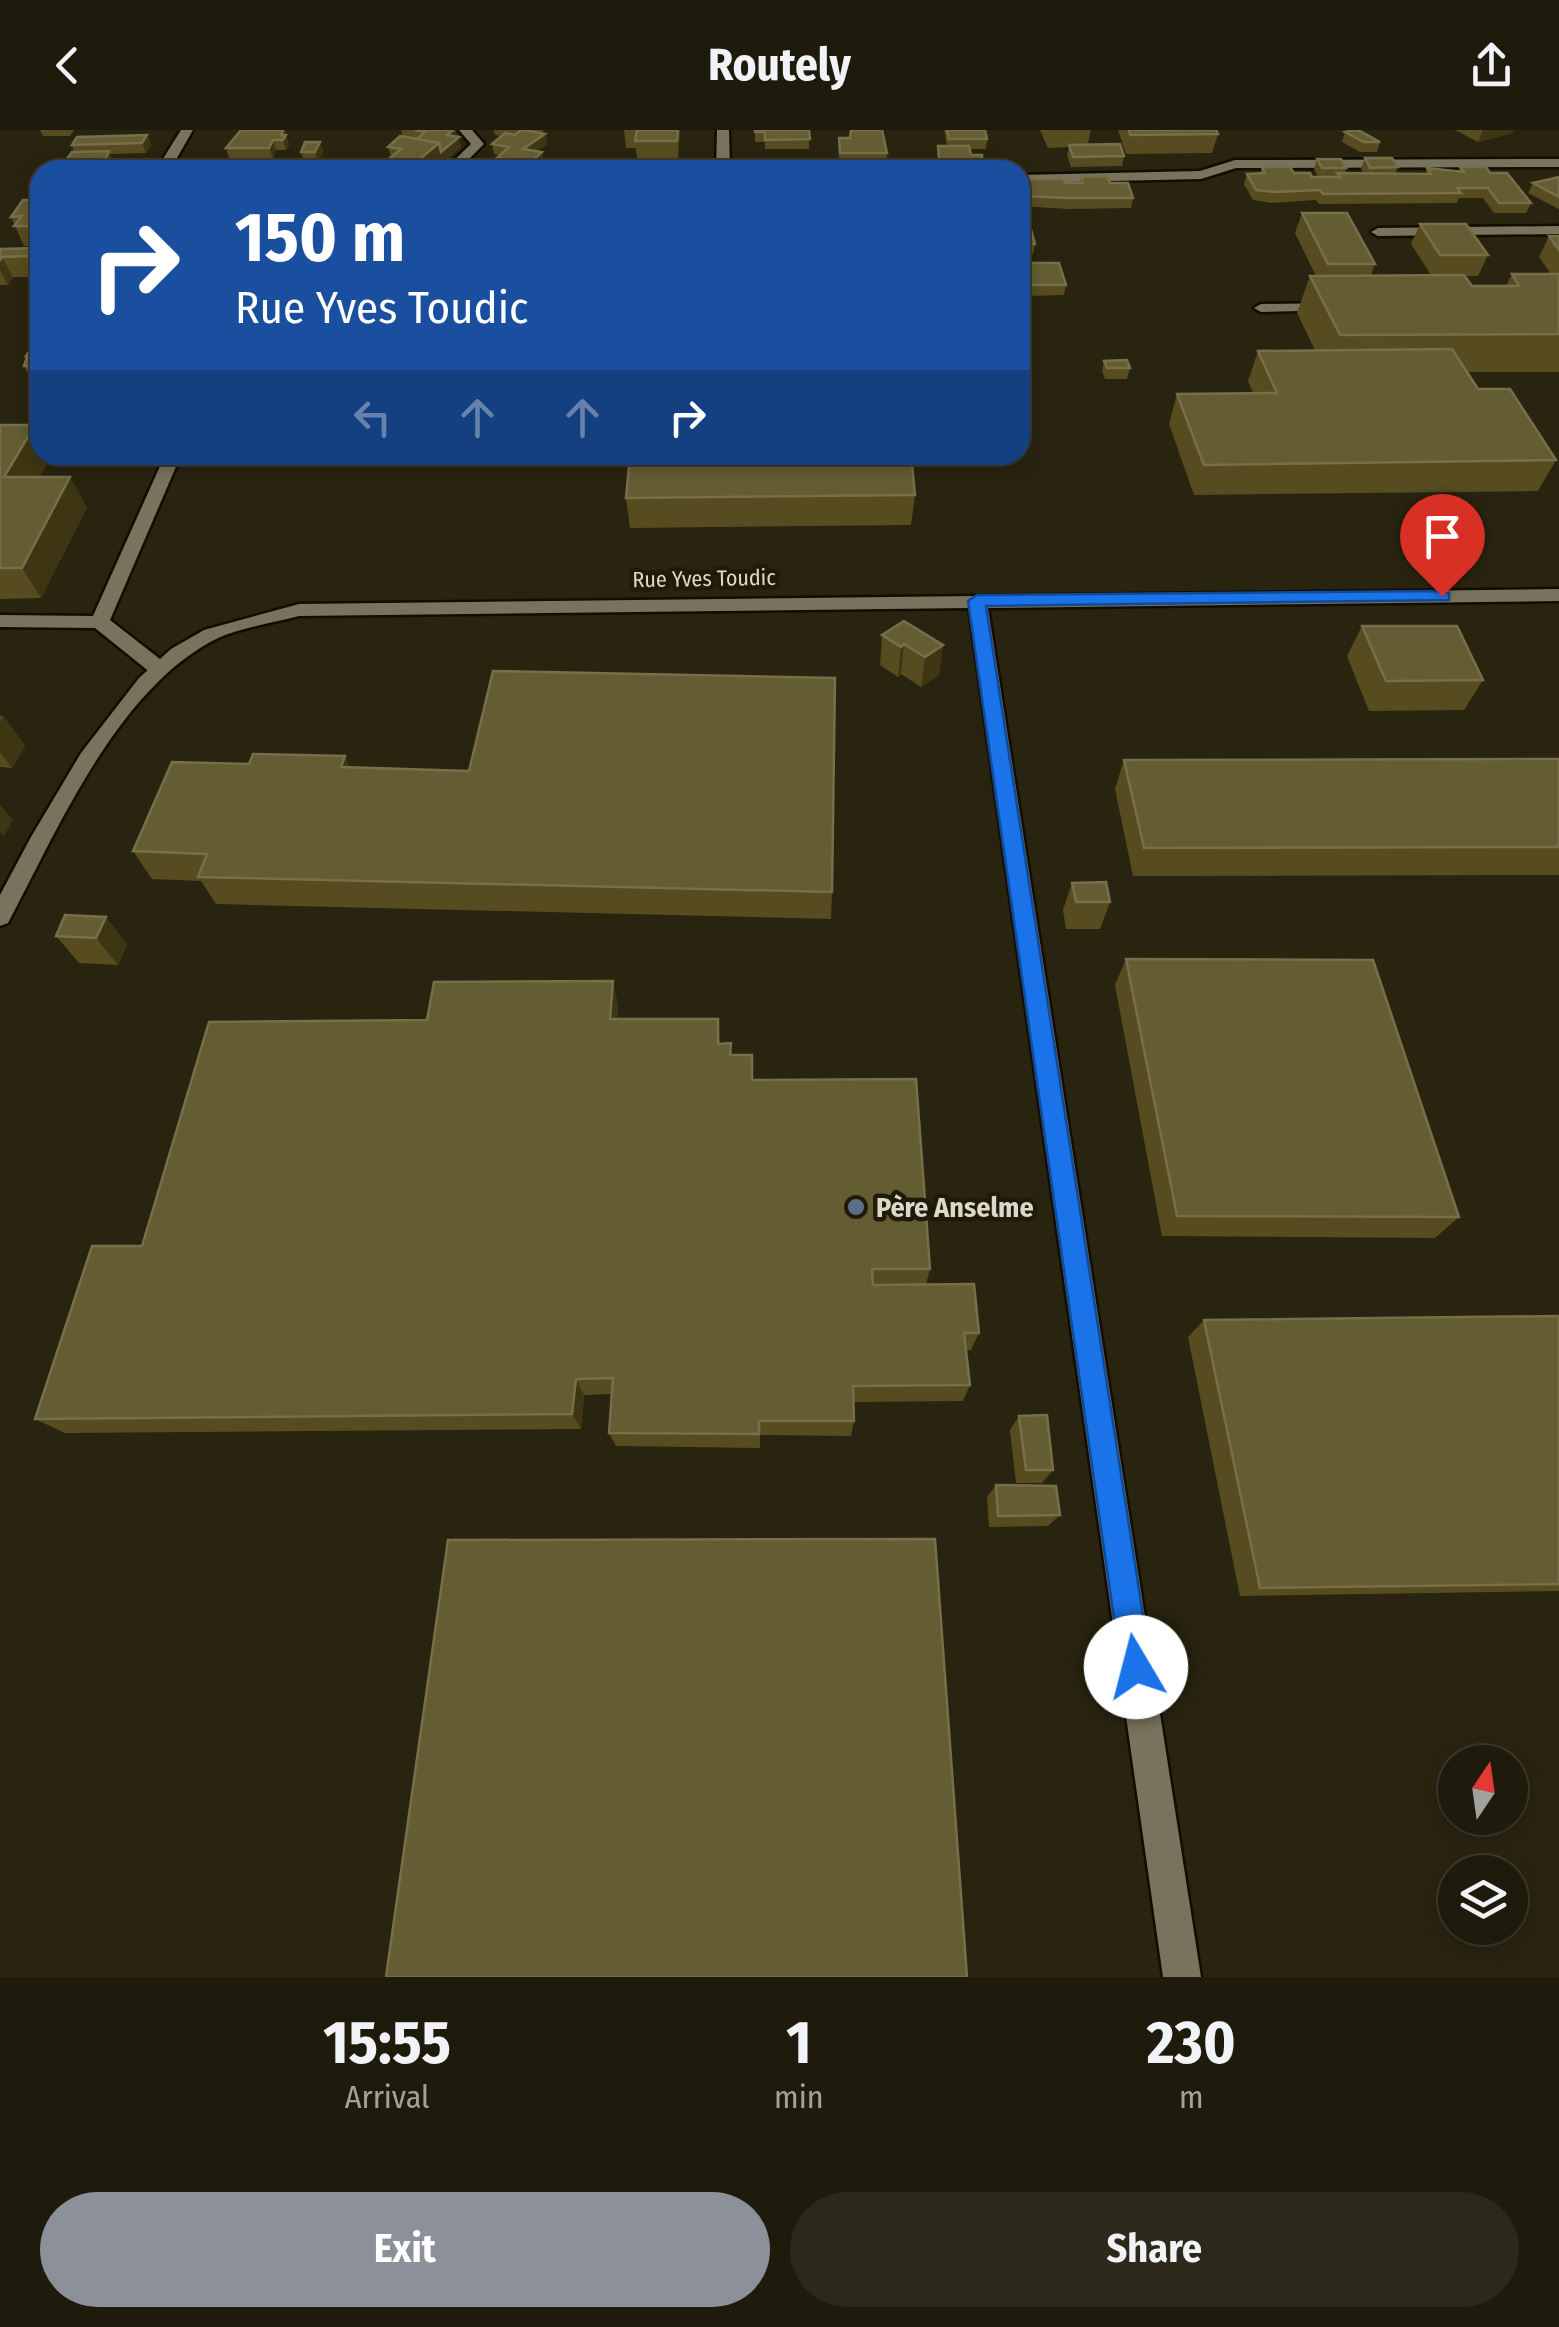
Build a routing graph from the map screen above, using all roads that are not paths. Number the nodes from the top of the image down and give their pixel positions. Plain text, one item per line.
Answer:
1 (187, 130) edge
2 (465, 130) edge
3 (723, 130) edge
4 (170, 160) edge
5 (461, 160) edge
6 (724, 160) edge
7 (1559, 163) edge
8 (1030, 178) edge
9 (1559, 230) edge
10 (1378, 232) dead end
11 (1525, 242) dead end
12 (1559, 242) edge
13 (1352, 306) edge
14 (1262, 308) dead end
15 (169, 465) edge
16 (1559, 596) edge
17 (977, 601) junction
18 (0, 621) edge
19 (100, 622) junction
20 (158, 668) junction
21 (0, 917) edge
22 (1182, 1977) edge

1 - 4 street
2 - 5 street
3 - 6 street
7 - 8 street
9 - 10 street
11 - 12 street
13 - 14 street
15 - 19 street
16 - 17 street, Rue Yves Toudic
17 - 20 street, Rue Yves Toudic
17 - 22 street
18 - 19 street
19 - 20 street
20 - 21 street, Rue Yves Toudic

